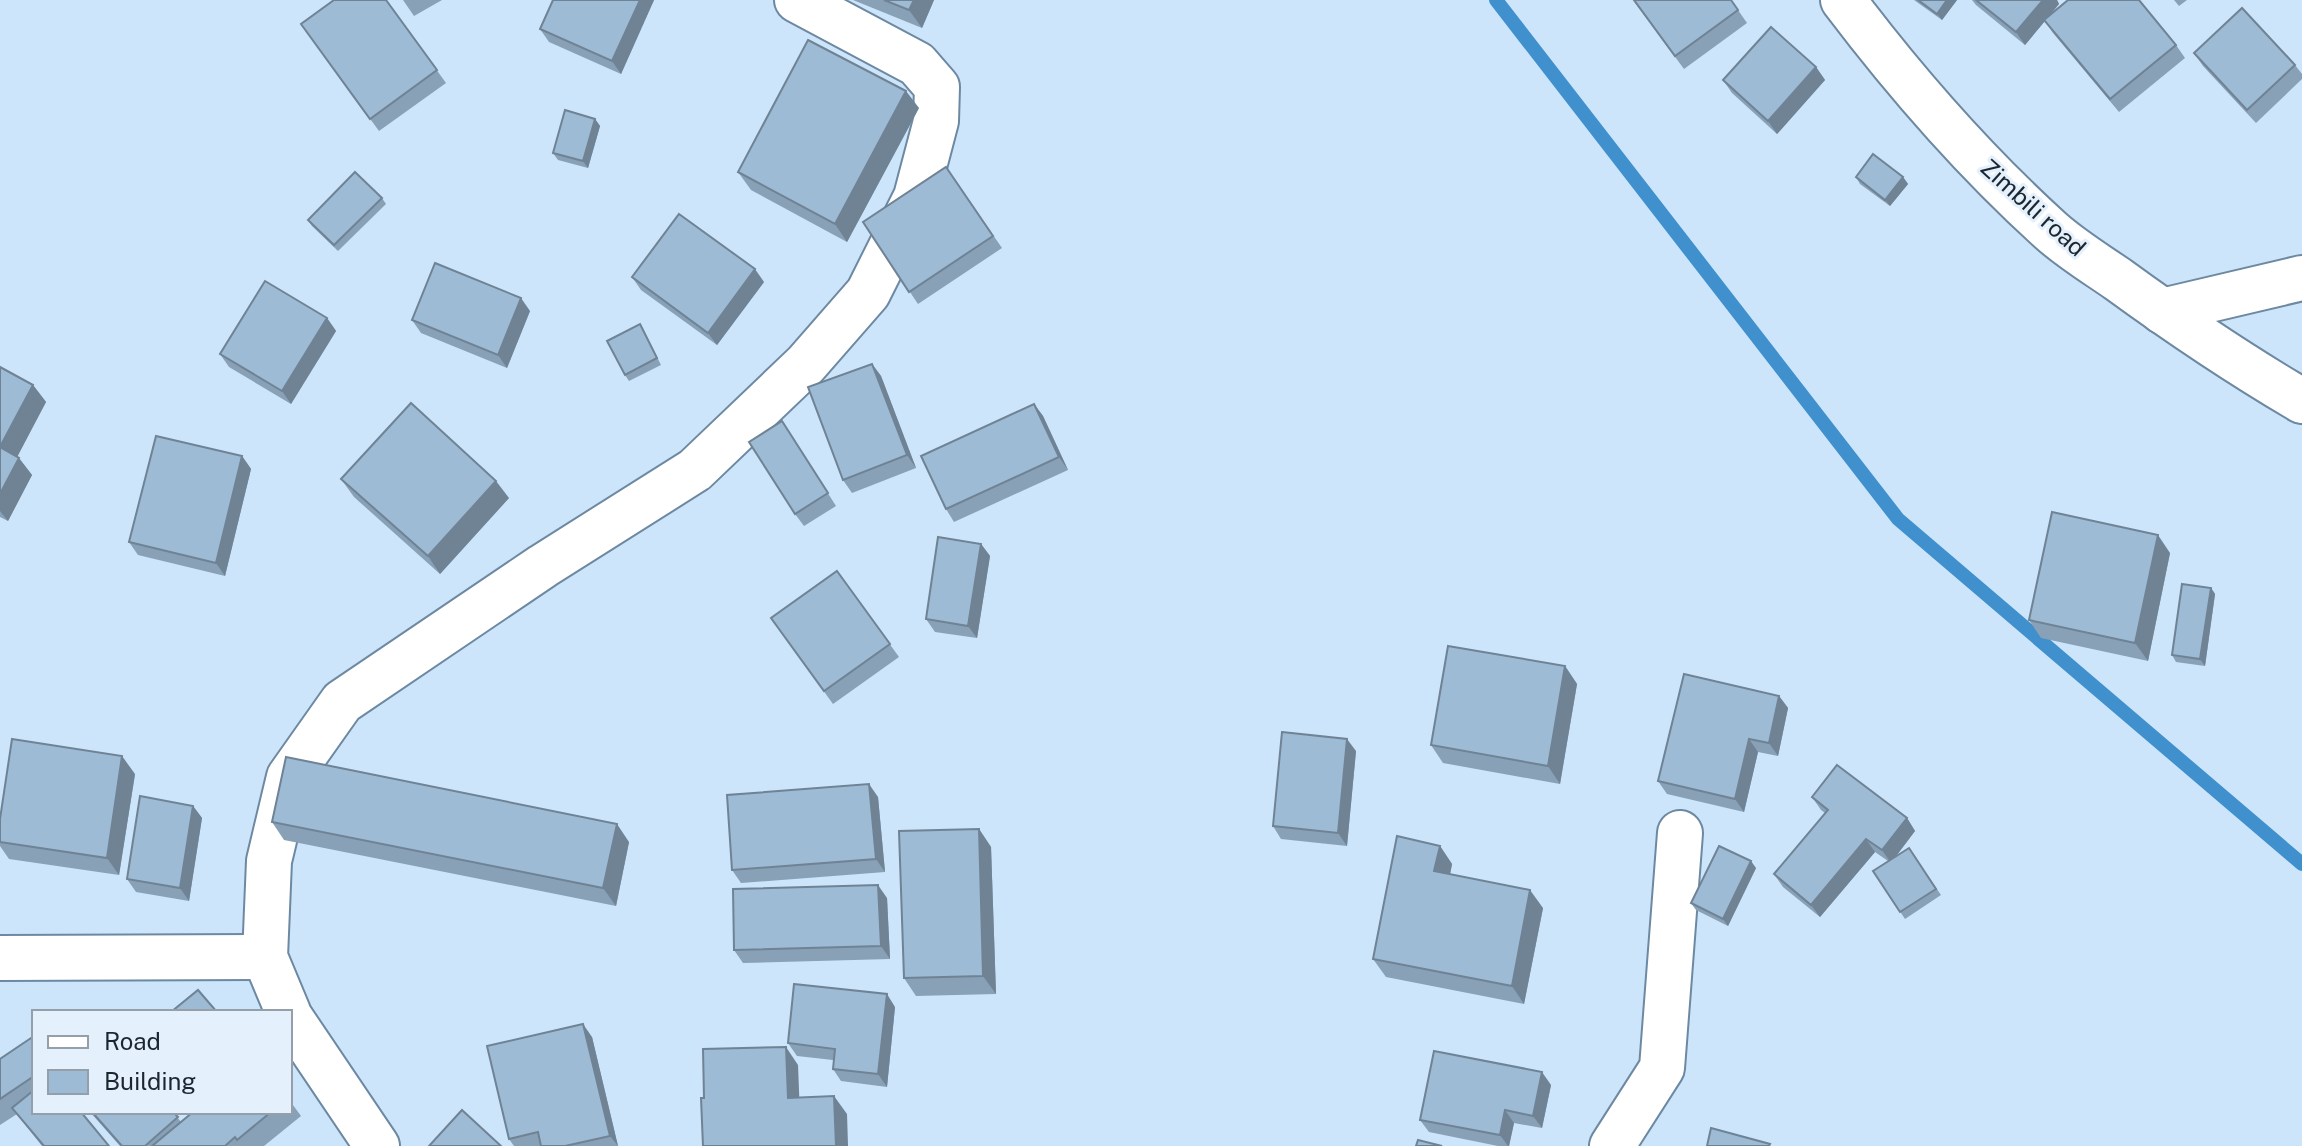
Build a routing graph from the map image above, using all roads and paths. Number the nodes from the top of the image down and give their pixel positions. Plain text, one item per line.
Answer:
1 (797, 0) edge
2 (1843, 0) edge
3 (2302, 278) edge
4 (2162, 311) junction
5 (2302, 401) edge
6 (1680, 833) dead end
7 (265, 957) junction
8 (0, 958) edge
9 (287, 1010) edge
10 (292, 1019) edge
11 (377, 1146) edge
12 (1612, 1146) edge

1 - 7 street
2 - 4 street, Zimbili road
3 - 4 street
4 - 5 street, Zimbili road
6 - 12 street
7 - 8 street
7 - 9 street
10 - 11 street

